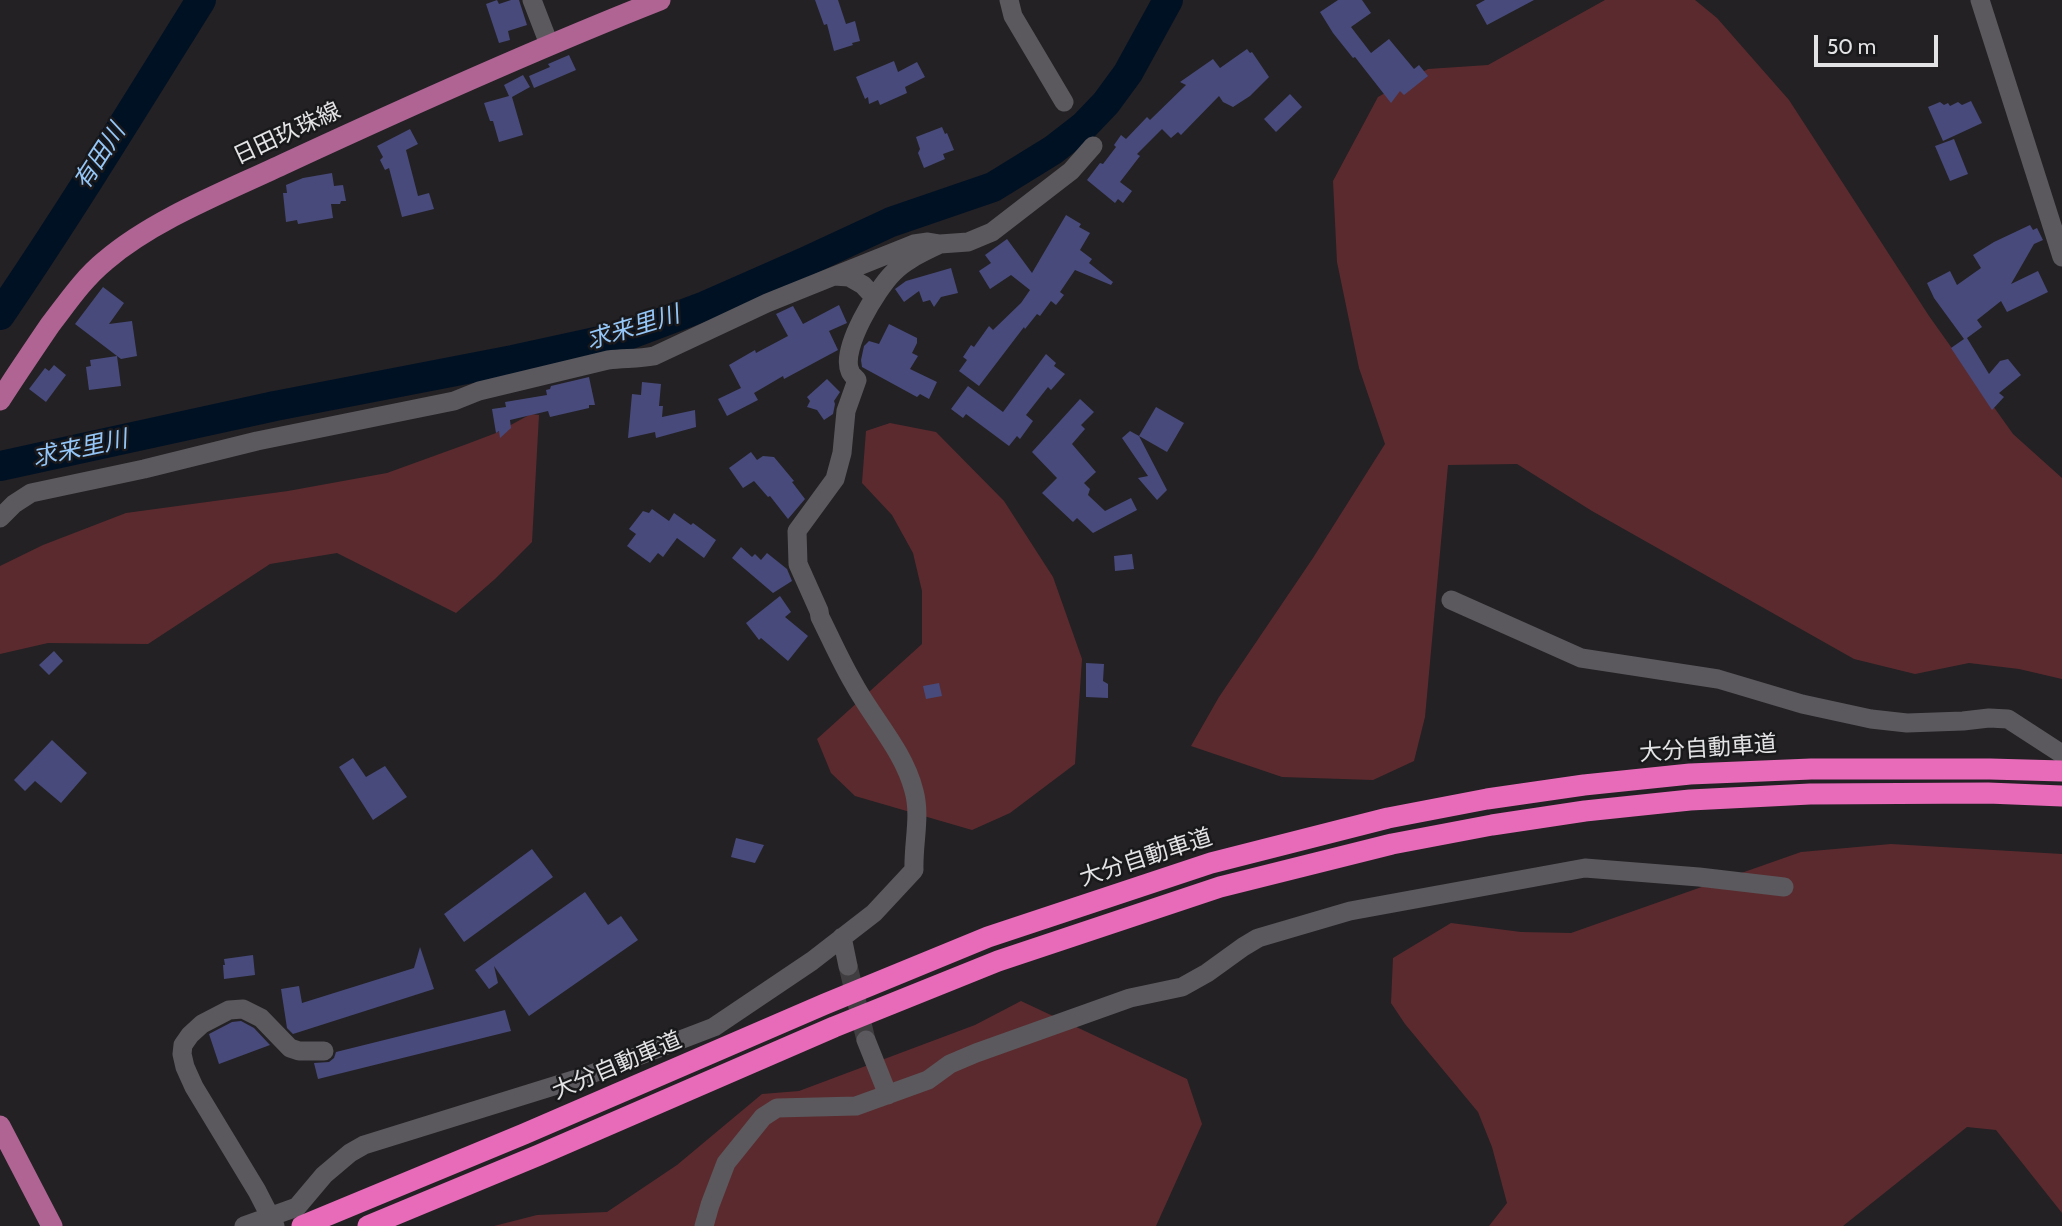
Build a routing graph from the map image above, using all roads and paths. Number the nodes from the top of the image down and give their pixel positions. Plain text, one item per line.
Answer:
1 (532, 0) edge
2 (660, 0) edge
3 (1009, 0) edge
4 (1980, 0) edge
5 (549, 44) junction
6 (1064, 102) dead end
7 (1093, 146) dead end
8 (940, 244) junction
9 (2062, 257) edge
10 (834, 276) junction
11 (874, 297) junction
12 (0, 400) edge
13 (0, 518) edge
14 (1451, 600) dead end
15 (2062, 754) edge
16 (2062, 771) edge
17 (2062, 796) edge
18 (1784, 887) dead end
19 (842, 937) junction
20 (848, 966) tunnel mouth
21 (866, 1040) tunnel mouth
22 (324, 1051) dead end
23 (888, 1095) junction
24 (0, 1126) edge
25 (273, 1222) edge
26 (52, 1226) edge
27 (244, 1226) edge
28 (302, 1226) edge
29 (368, 1226) edge
30 (704, 1226) edge

1 - 5 street
2 - 5 main road, 日田玖珠線
3 - 6 street
4 - 9 street
5 - 12 main road, 日田玖珠線
7 - 8 street
8 - 10 street
8 - 11 street
10 - 11 street
10 - 13 street
11 - 19 street
14 - 15 street
16 - 28 highway, 大分自動車道
17 - 29 highway
18 - 23 street
19 - 20 street
19 - 25 street
21 - 23 street
22 - 25 street
23 - 30 street
24 - 26 main road
25 - 27 street

